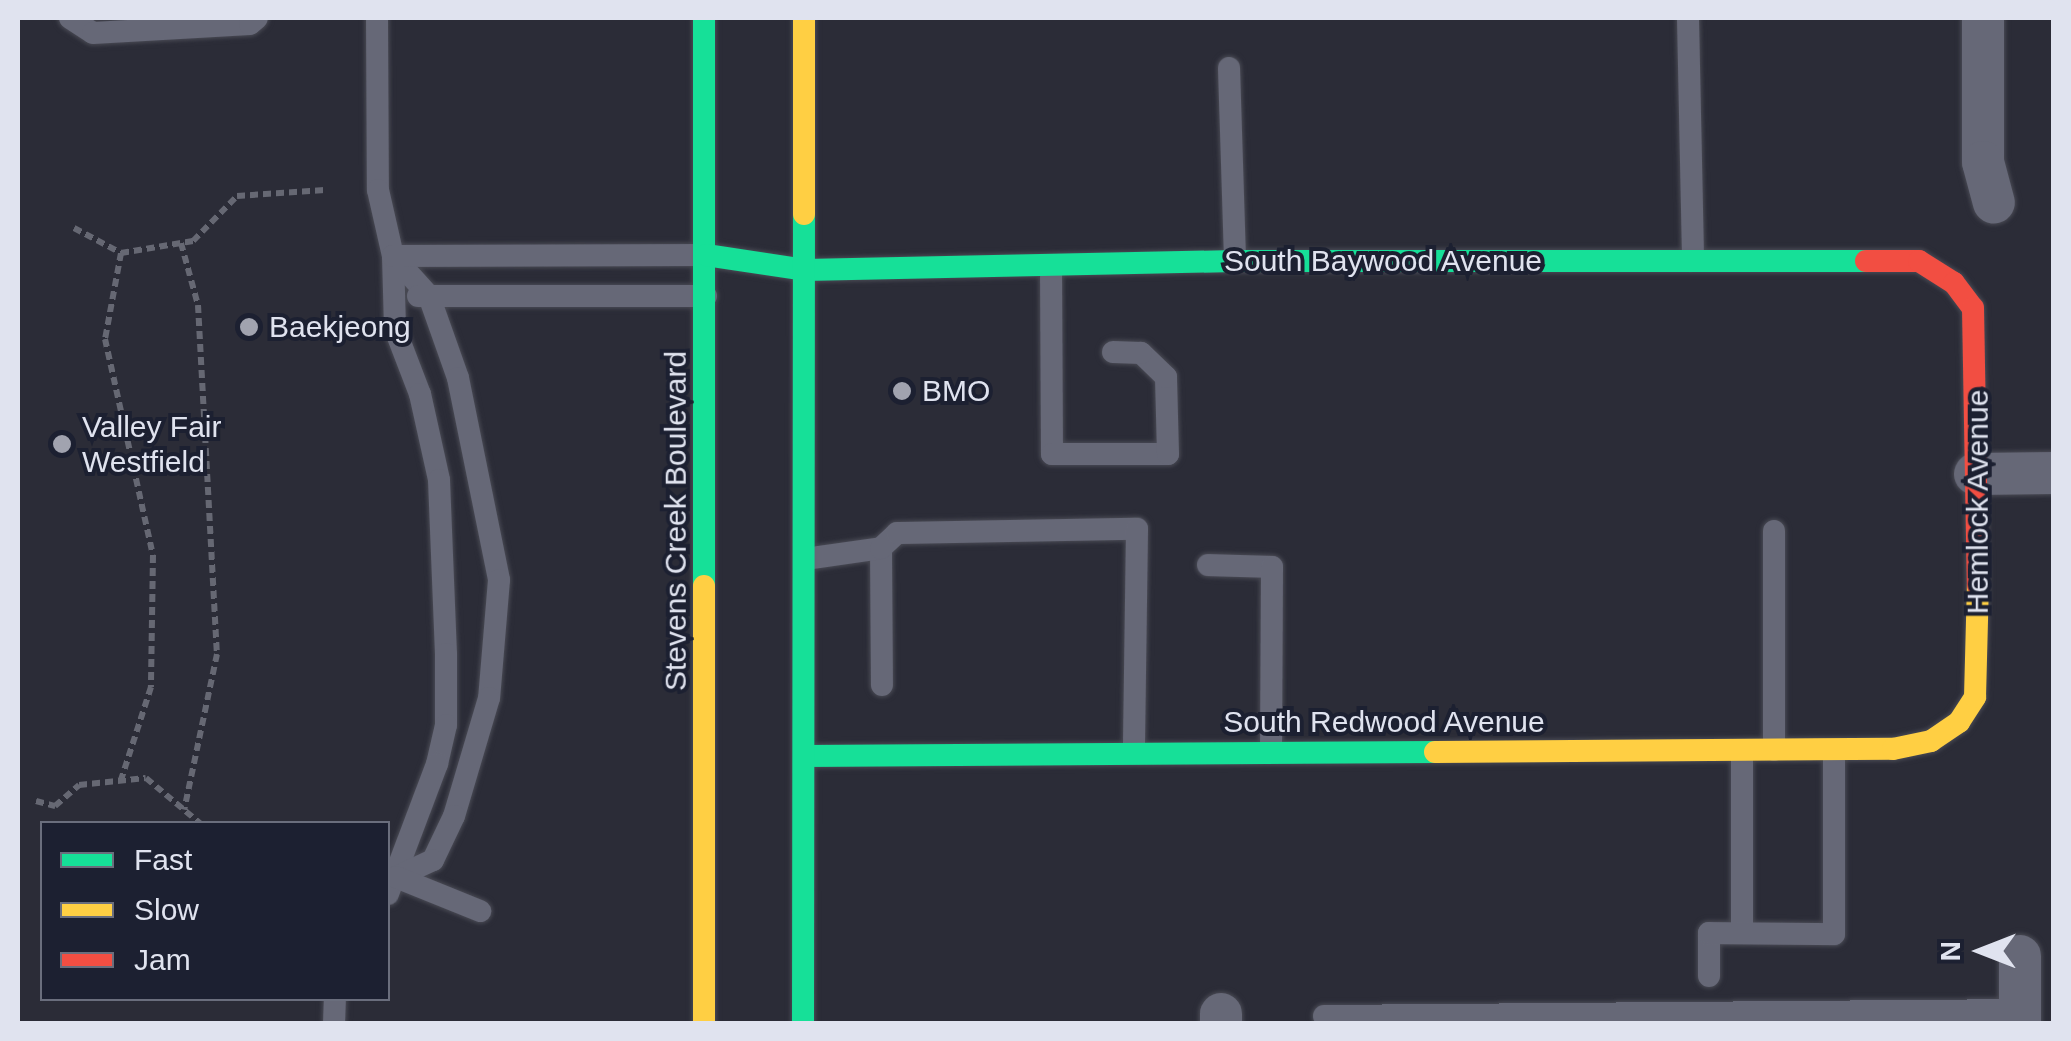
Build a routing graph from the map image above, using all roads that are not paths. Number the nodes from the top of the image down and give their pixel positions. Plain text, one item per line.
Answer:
1 (70, 18) edge
2 (257, 18) edge
3 (377, 18) edge
4 (704, 18) edge
5 (804, 18) edge
6 (1688, 18) edge
7 (1982, 18) edge
8 (1229, 68) dead end
9 (1994, 203) dead end
10 (393, 256) junction
11 (1236, 261) junction
12 (1693, 261) junction
13 (1051, 265) junction
14 (806, 270) junction
15 (706, 276) junction
16 (1954, 283) joint
17 (429, 296) junction
18 (390, 298) junction
19 (1113, 352) dead end
20 (1974, 474) junction
21 (2054, 474) edge
22 (1774, 531) dead end
23 (881, 548) junction
24 (806, 559) junction
25 (1208, 564) dead end
26 (882, 684) dead end
27 (1959, 722) joint
28 (1834, 749) junction
29 (1742, 750) junction
30 (1774, 750) junction
31 (1271, 752) junction
32 (1134, 753) junction
33 (804, 756) junction
34 (392, 886) edge
35 (480, 911) dead end
36 (1742, 933) junction
37 (2020, 956) dead end
38 (1709, 976) dead end
39 (1324, 1016) dead end
40 (2020, 1017) edge
41 (704, 1024) edge
42 (804, 1024) edge

1 - 2 lane
3 - 10 lane
4 - 15 street, Stevens Creek Boulevard
5 - 14 street
6 - 12 lane
7 - 9 street
8 - 11 lane
10 - 15 lane
10 - 17 lane
10 - 18 lane
11 - 12 street, South Baywood Avenue
11 - 13 street, South Baywood Avenue
12 - 16 street, South Baywood Avenue
13 - 14 street, South Baywood Avenue
13 - 19 lane
14 - 15 street, South Baywood Avenue
14 - 24 street
15 - 17 lane
15 - 41 street, Stevens Creek Boulevard
16 - 20 street, Hemlock Avenue
17 - 18 lane
17 - 34 lane
18 - 34 lane
20 - 21 street
20 - 27 street, Hemlock Avenue
22 - 30 lane
23 - 24 lane
23 - 26 lane
23 - 32 lane
24 - 33 street
25 - 31 lane
27 - 28 street, South Redwood Avenue
28 - 30 street, South Redwood Avenue
28 - 36 lane
29 - 30 street, South Redwood Avenue
29 - 31 street, South Redwood Avenue
29 - 36 lane
31 - 32 street, South Redwood Avenue
32 - 33 street, South Redwood Avenue
33 - 42 street
34 - 35 lane
36 - 38 lane
37 - 40 street
39 - 40 lane

